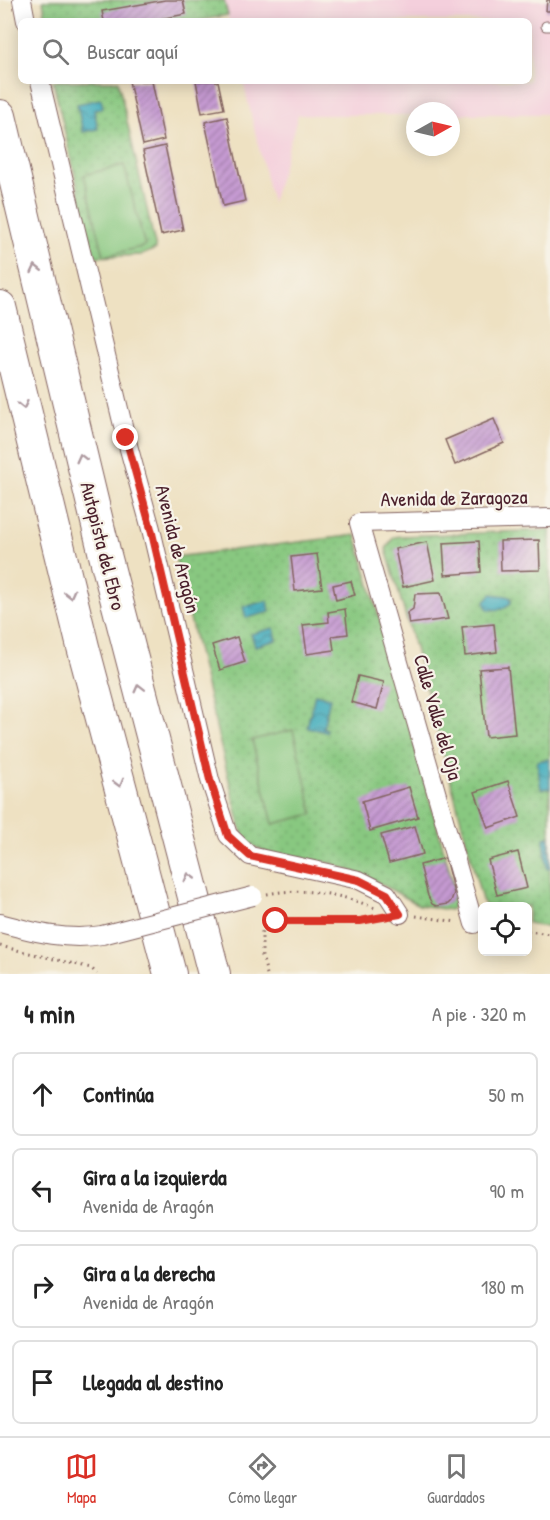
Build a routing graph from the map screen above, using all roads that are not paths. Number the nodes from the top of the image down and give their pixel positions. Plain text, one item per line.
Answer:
1 (22, 0) edge
2 (26, 18) edge
3 (41, 84) edge
4 (0, 116) edge
5 (0, 307) edge
6 (550, 518) edge
7 (359, 523) joint
8 (253, 896) road end
9 (400, 914) road end
10 (0, 923) edge
11 (474, 924) road end
12 (170, 974) edge
13 (214, 974) edge

1 - 2 street
3 - 9 street, Avenida de Aragón
13 -> 4 highway, Autopista del Ebro
5 -> 12 highway
6 - 7 street, Avenida de Zaragoza
7 - 11 street, Calle Valle del Oja
8 - 10 street, bridge

